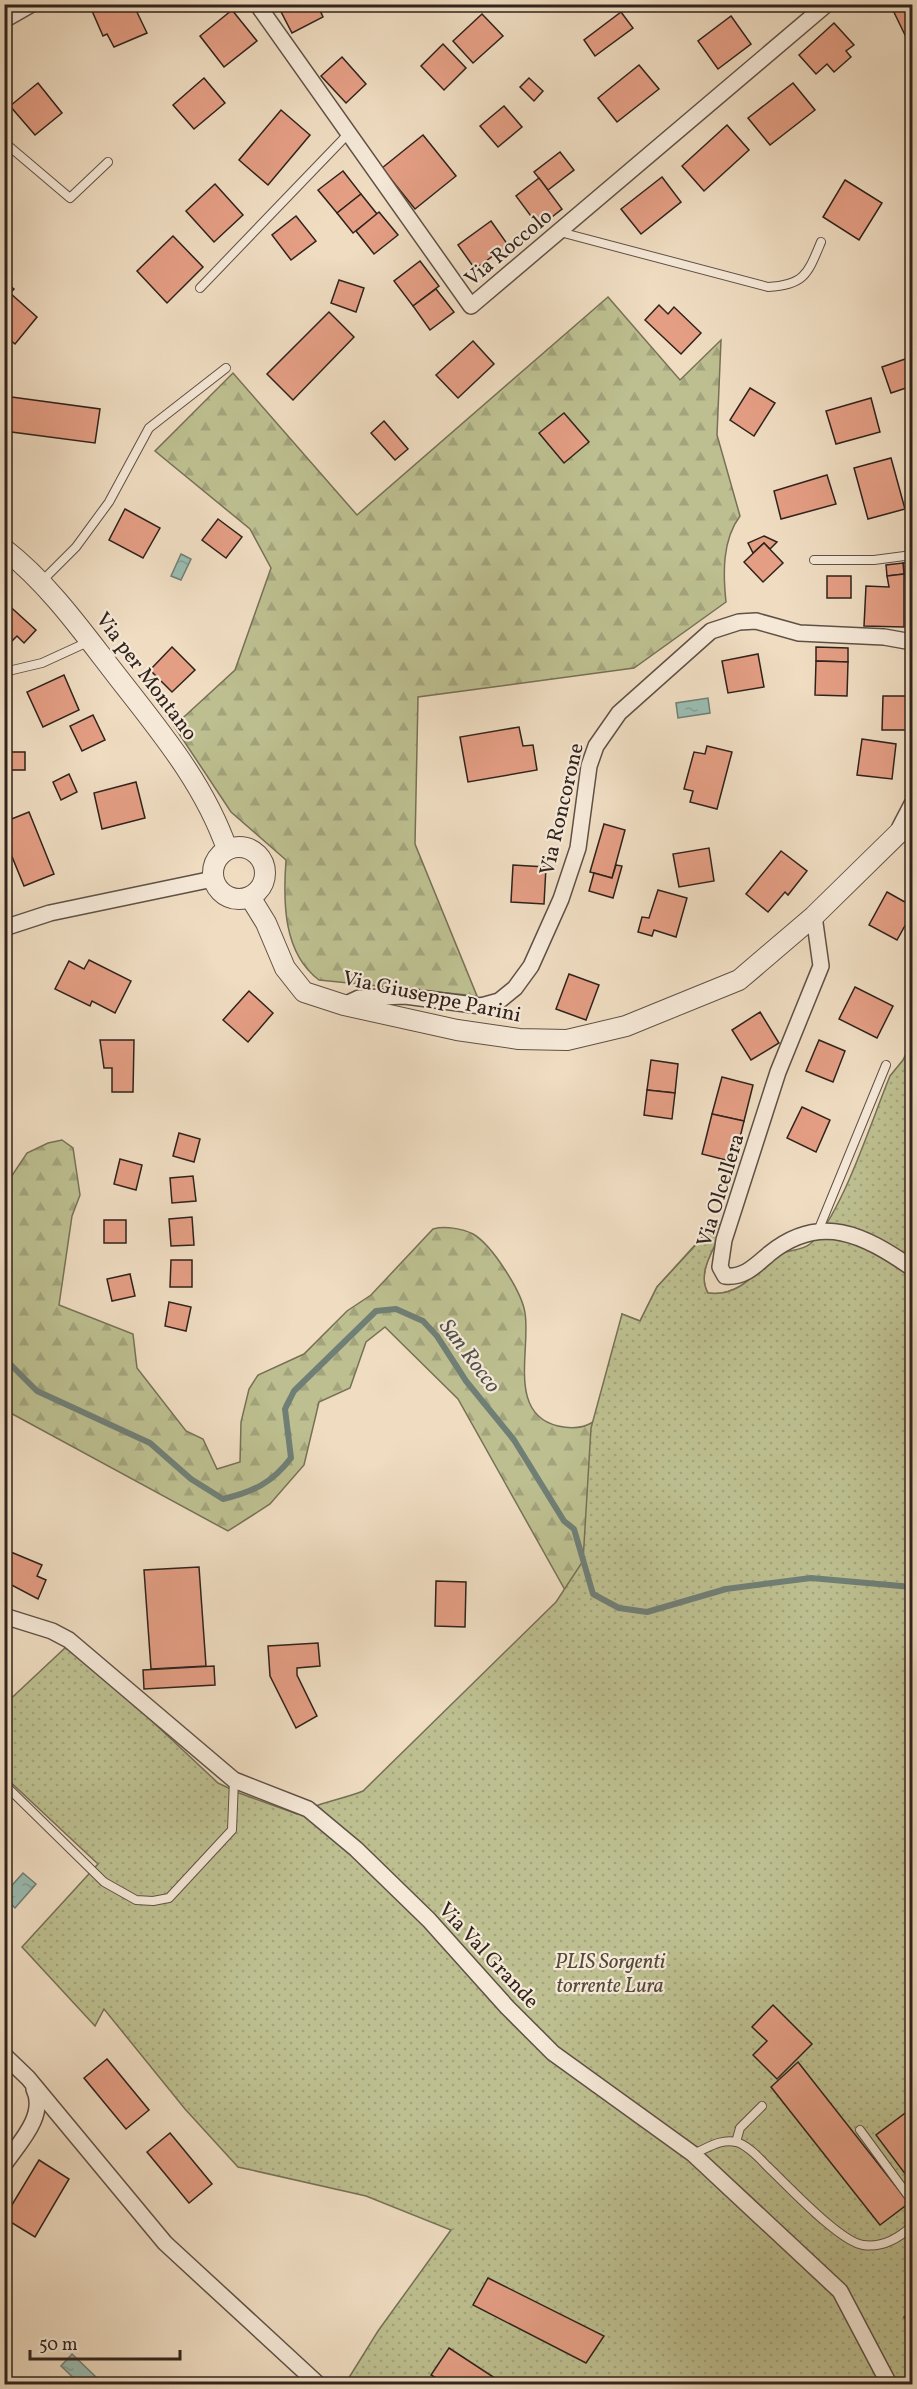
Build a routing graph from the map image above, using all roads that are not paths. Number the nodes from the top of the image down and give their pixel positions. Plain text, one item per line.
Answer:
1 (32, 4) edge
2 (257, 4) edge
3 (828, 4) edge
4 (4, 20) edge
5 (349, 133) junction
6 (4, 142) edge
7 (108, 162) dead end
8 (559, 232) junction
9 (821, 242) dead end
10 (200, 288) dead end
11 (226, 368) dead end
12 (4, 549) edge
13 (912, 555) edge
14 (814, 560) dead end
15 (42, 582) junction
16 (90, 641) junction
17 (912, 642) edge
18 (4, 672) edge
19 (912, 804) edge
20 (912, 820) edge
21 (892, 840) junction
22 (227, 849) junction
23 (213, 879) junction
24 (250, 897) junction
25 (814, 916) junction
26 (4, 928) edge
27 (344, 1005) junction
28 (886, 1065) dead end
29 (818, 1233) junction
30 (912, 1268) edge
31 (4, 1616) edge
32 (234, 1780) junction
33 (4, 1784) edge
34 (4, 2055) edge
35 (33, 2086) junction
36 (762, 2106) dead end
37 (860, 2130) dead end
38 (736, 2142) junction
39 (693, 2154) junction
40 (4, 2165) edge
41 (912, 2201) edge
42 (912, 2226) edge
43 (318, 2385) edge
44 (889, 2385) edge

1 - 4 street
2 - 5 street, Via Roccolo
3 - 8 street, Via Roccolo
5 - 8 street, Via Roccolo
5 - 10 lane
6 - 7 lane
8 - 9 lane
11 - 15 lane
12 - 15 street, Via per Montano
13 - 14 lane
15 - 16 street, Via per Montano
16 - 18 lane
16 - 22 street, Via per Montano
17 - 27 street, Via Roncorone
19 - 21 street
20 - 21 street, Via Giuseppe Parini
21 - 25 street, Via Giuseppe Parini
22 - 23 street
22 - 24 street
23 - 24 street
23 - 26 street
24 - 27 street, Via Giuseppe Parini
25 - 27 street, Via Giuseppe Parini
25 - 29 street, Via Olcellera
28 - 29 lane
29 - 30 street, Via Olcellera
31 - 32 street, Via Val Grande
32 - 33 lane
32 - 39 street, Via Val Grande
34 - 35 street
35 - 40 street
35 - 43 street
36 - 38 lane
37 - 41 lane
38 - 39 lane
38 - 42 lane
39 - 44 street, Via Val Grande

